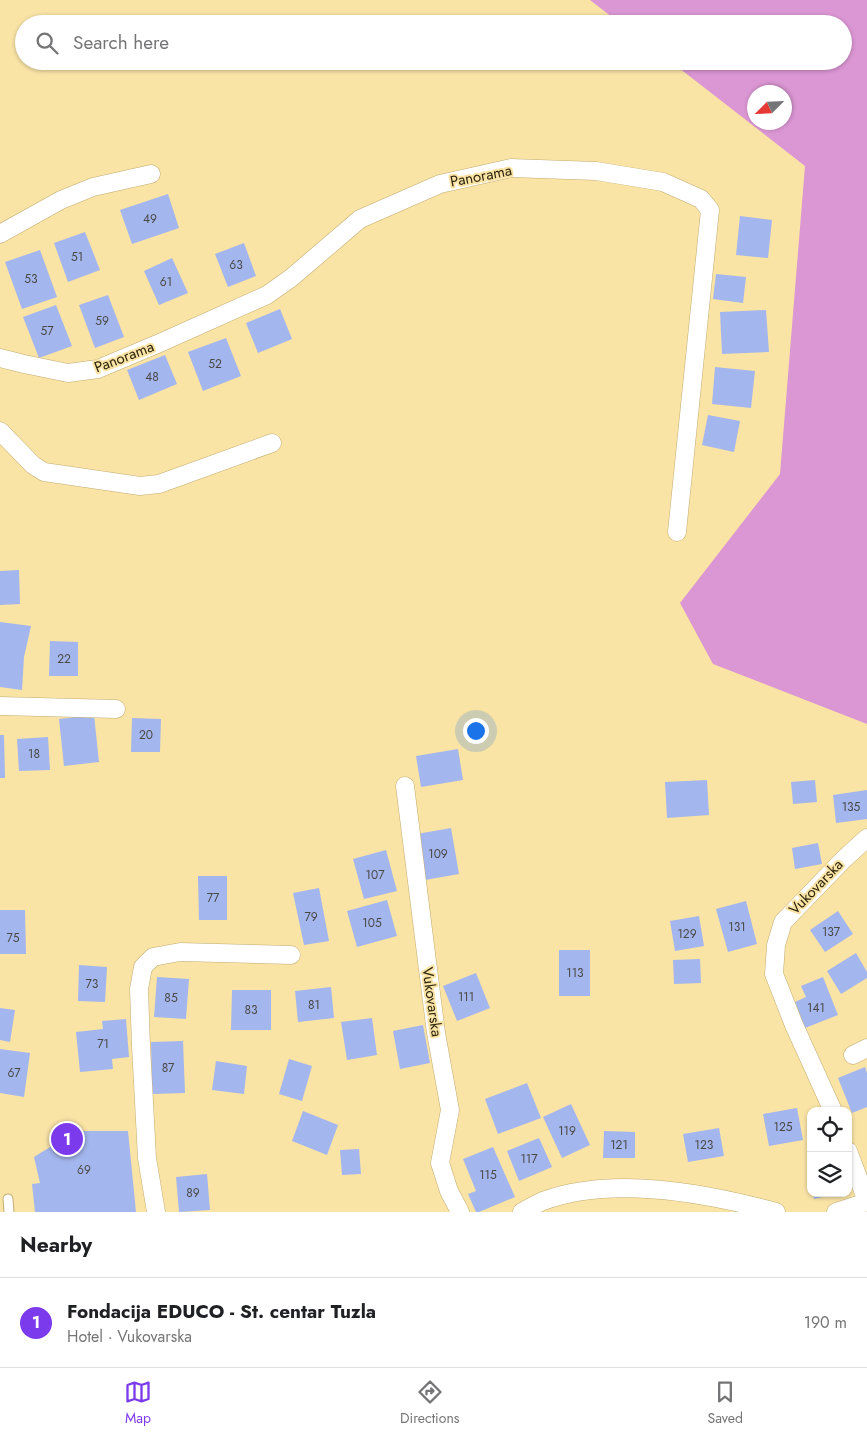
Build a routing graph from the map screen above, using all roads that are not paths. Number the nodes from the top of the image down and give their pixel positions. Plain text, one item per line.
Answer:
1 (150, 174) dead end
2 (0, 234) edge
3 (0, 358) edge
4 (0, 431) edge
5 (272, 443) dead end
6 (677, 532) dead end
7 (0, 706) edge
8 (116, 709) dead end
9 (405, 786) dead end
10 (867, 838) edge
11 (291, 955) dead end
12 (831, 1107) edge
13 (848, 1152) edge
14 (8, 1199) dead end
15 (867, 1202) edge
16 (546, 1207) edge
17 (9, 1212) edge
18 (156, 1212) edge
19 (460, 1212) edge
20 (522, 1212) edge
21 (776, 1212) edge
22 (836, 1212) edge

1 - 2 street
3 - 6 street, Panorama
4 - 5 street
7 - 8 street
9 - 19 street, Vukovarska
10 - 12 street, Vukovarska
11 - 18 street
13 - 15 street
14 - 17 lane
15 - 22 street
16 - 20 street
16 - 21 street

